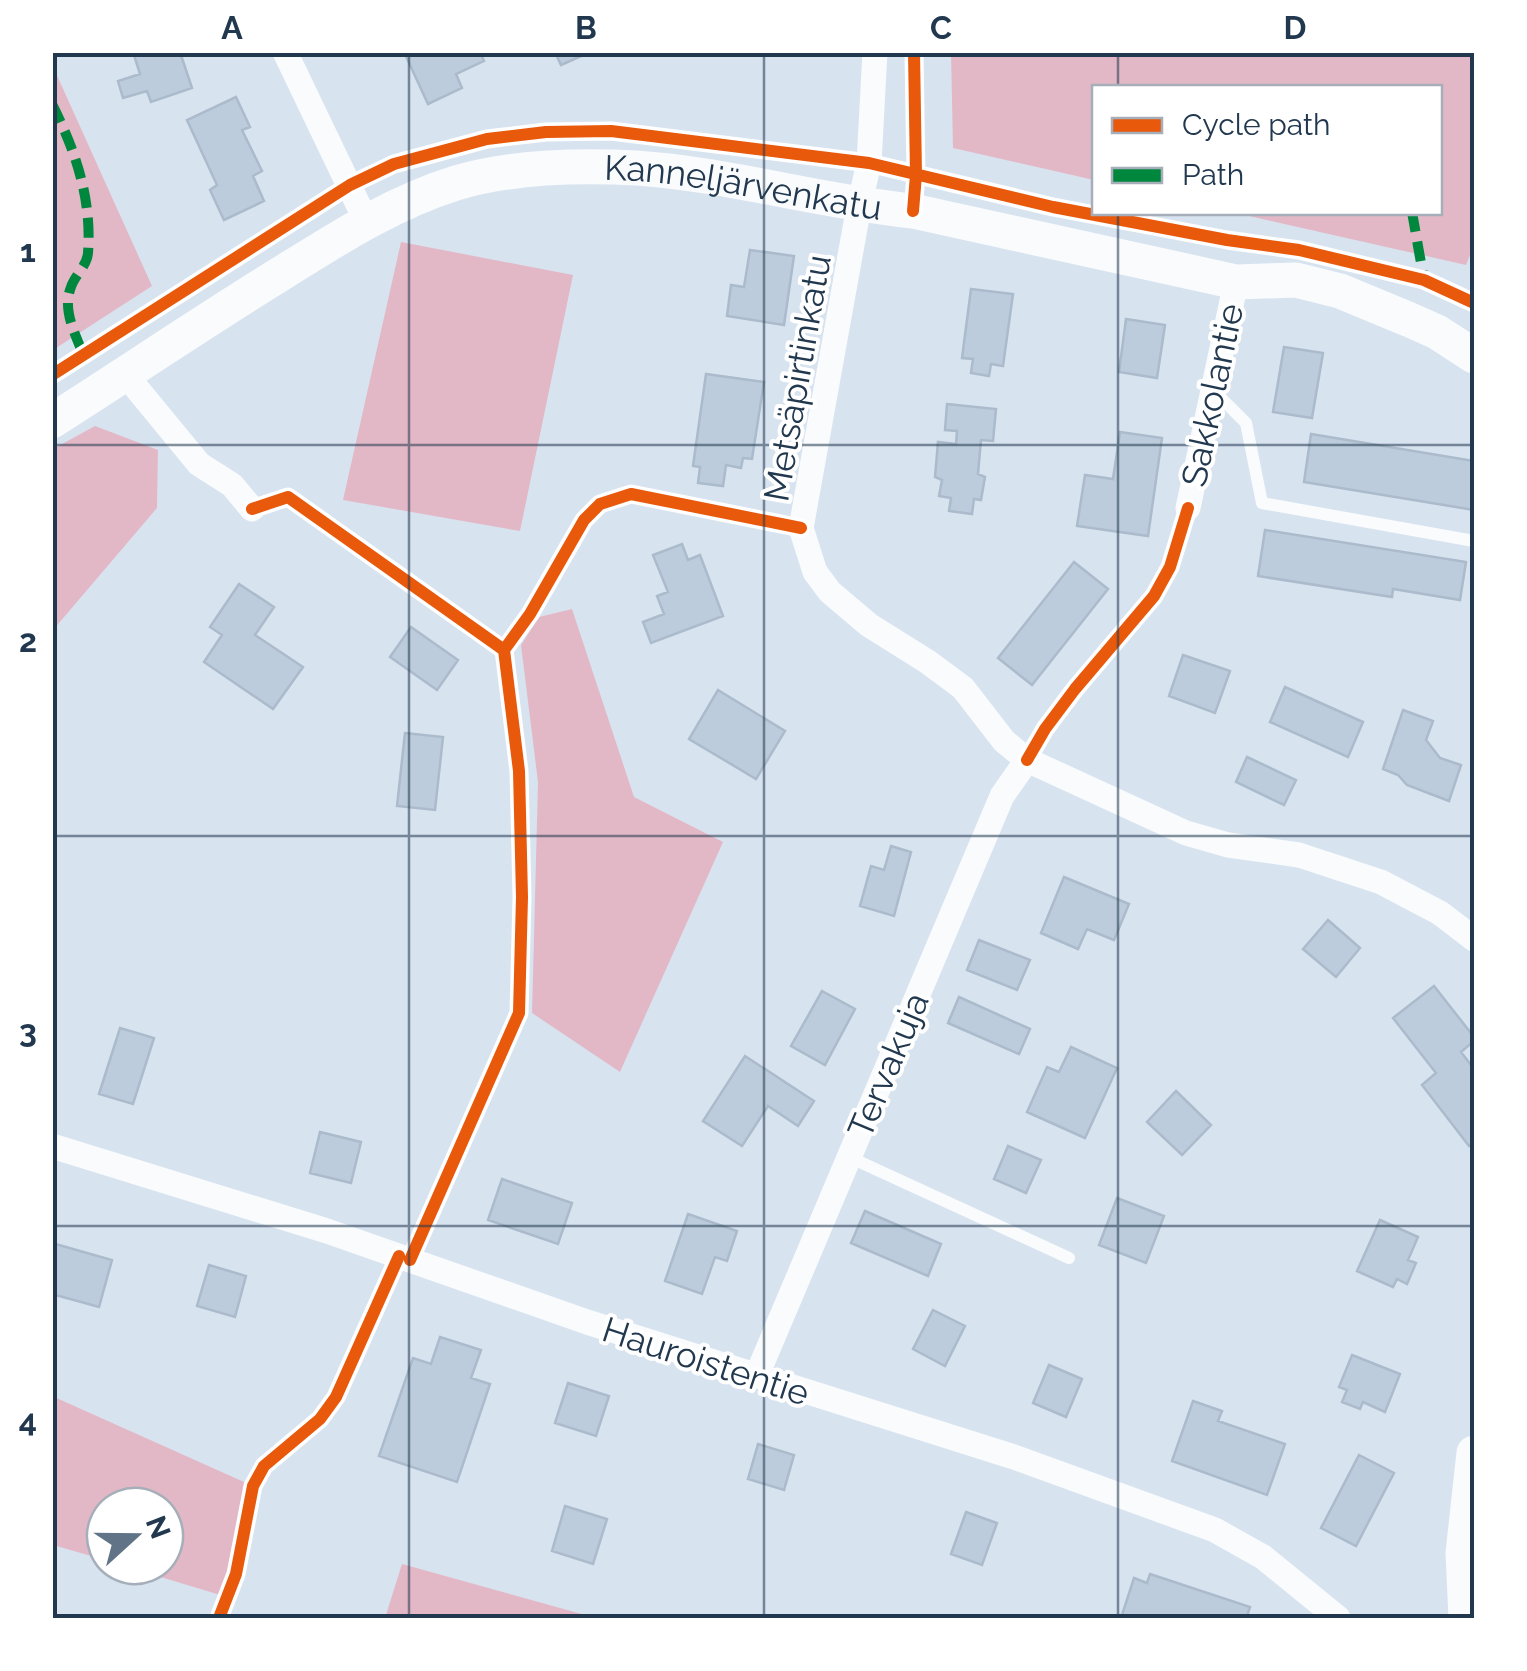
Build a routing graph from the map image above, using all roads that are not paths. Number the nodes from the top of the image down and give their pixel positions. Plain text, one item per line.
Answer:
1 (285, 52) edge
2 (875, 52) edge
3 (858, 206) junction
4 (366, 221) junction
5 (1236, 282) junction
6 (1474, 356) edge
7 (126, 374) junction
8 (1214, 391) junction
9 (52, 421) edge
10 (1188, 508) dead end
11 (252, 509) dead end
12 (1474, 541) edge
13 (1027, 760) junction
14 (1474, 939) edge
15 (52, 1146) edge
16 (849, 1157) junction
17 (1069, 1258) dead end
18 (757, 1375) junction
19 (1474, 1453) edge
20 (1338, 1618) edge
21 (1466, 1618) edge

1 - 4 street
2 - 3 street, Metsäpirtinkatu
3 - 4 street, Kanneljärvenkatu
3 - 5 street, Kanneljärvenkatu
3 - 13 street, Metsäpirtinkatu
4 - 7 street, Kanneljärvenkatu
5 - 6 street, Kanneljärvenkatu
5 - 8 street, Sakkolantie
7 - 9 street, Kanneljärvenkatu
7 - 11 street
8 - 10 street, Sakkolantie
8 - 12 lane
13 - 14 street, Metsäpirtinkatu
13 - 16 street, Tervakuja
15 - 18 street, Hauroistentie
16 - 17 lane
16 - 18 street, Tervakuja
18 - 20 street, Hauroistentie
19 - 21 street

